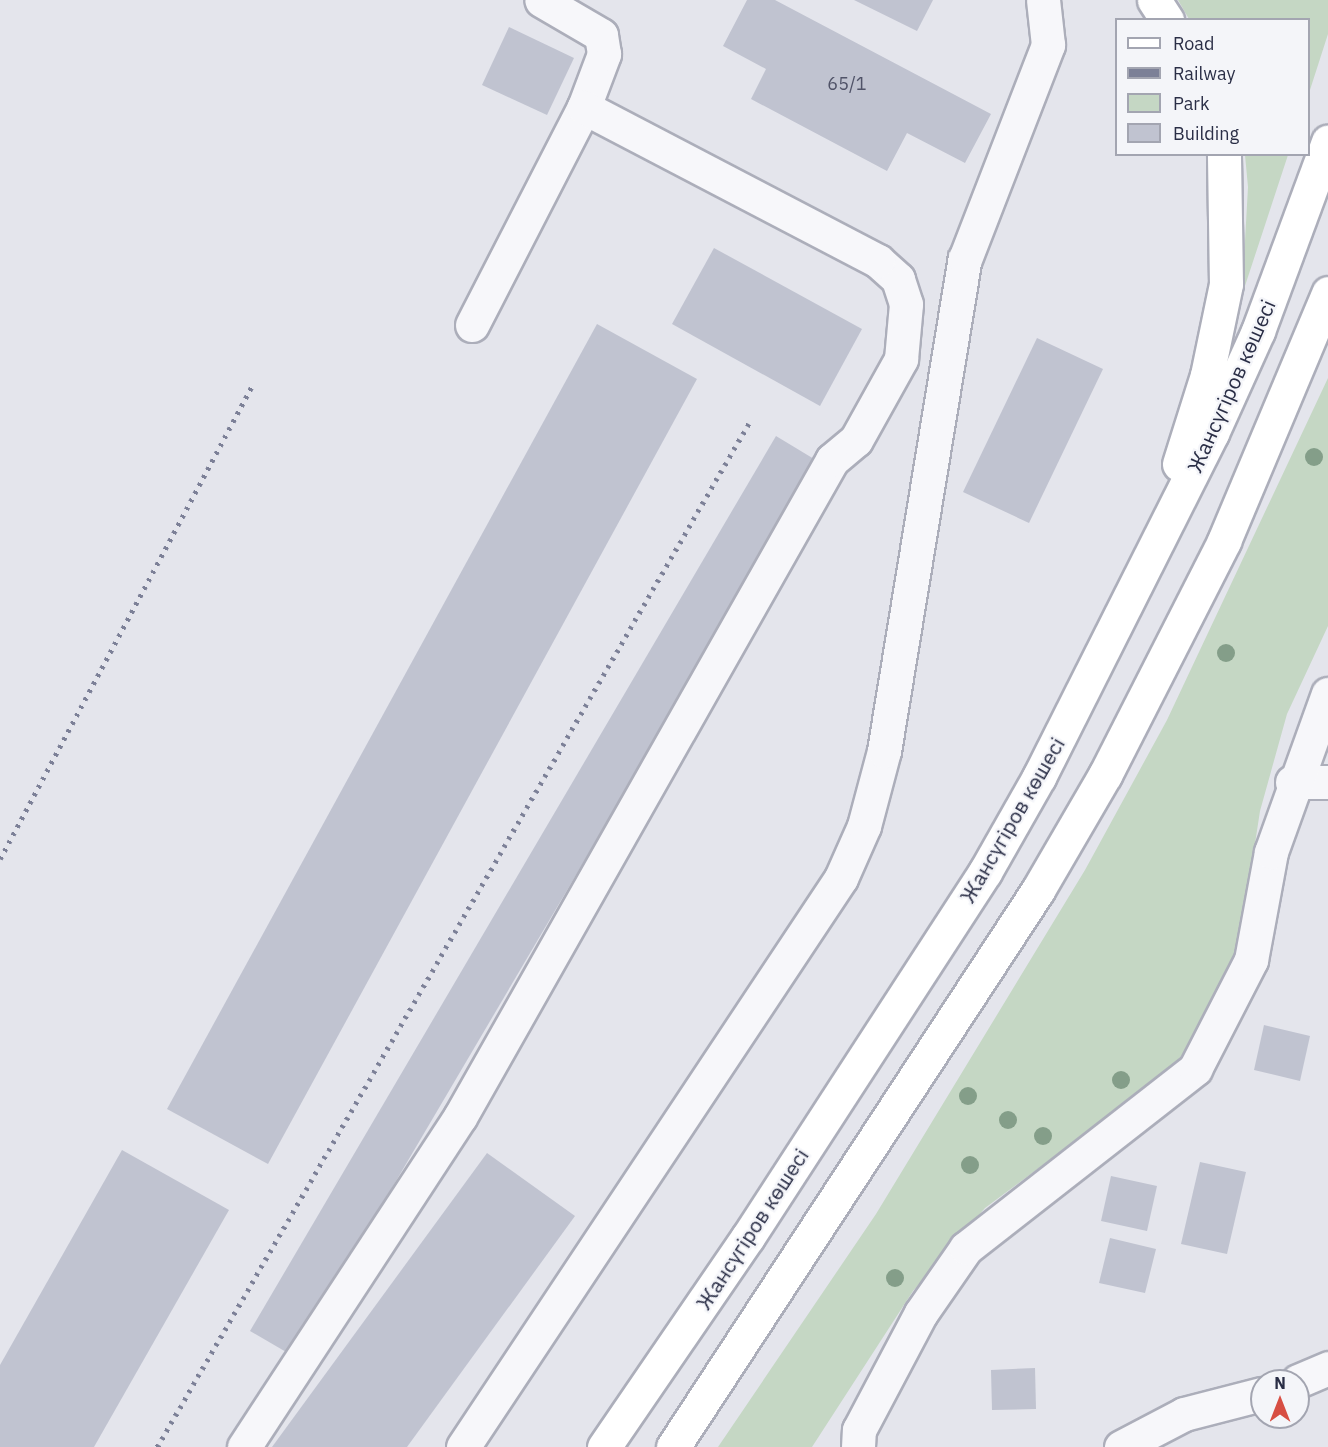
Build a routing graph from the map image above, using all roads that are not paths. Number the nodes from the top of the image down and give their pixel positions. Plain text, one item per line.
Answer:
1 (541, 0) edge
2 (1043, 0) edge
3 (1154, 0) edge
4 (1166, 18) edge
5 (584, 107) junction
6 (1328, 142) edge
7 (1224, 156) edge
8 (1328, 292) edge
9 (472, 325) dead end
10 (1328, 326) edge
11 (1277, 423) junction
12 (1141, 583) junction
13 (1328, 694) edge
14 (1292, 782) junction
15 (1328, 782) edge
16 (1328, 1368) edge
17 (1310, 1376) edge
18 (1250, 1397) edge
19 (244, 1447) edge
20 (463, 1447) edge
21 (604, 1447) edge
22 (673, 1447) edge
23 (858, 1447) edge
24 (1121, 1447) edge

1 - 5 street
2 - 20 street
3 - 4 main road
5 - 9 street
5 - 19 street
6 - 12 main road, Жансүгіров көшесі
7 - 12 main road
8 - 11 main road
10 - 11 main road
11 - 22 main road
12 - 21 main road, Жансүгіров көшесі
13 - 14 street
14 - 15 street
14 - 23 street
16 - 17 street
18 - 24 street

